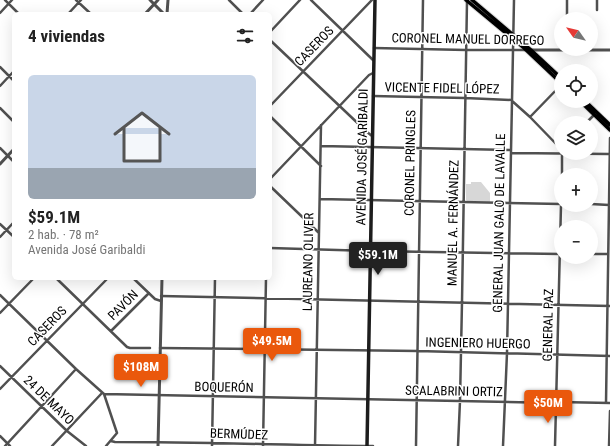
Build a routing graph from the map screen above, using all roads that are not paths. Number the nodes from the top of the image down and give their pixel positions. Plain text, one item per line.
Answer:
1 (4, 0) edge
2 (12, 0) edge
3 (150, 0) edge
4 (158, 0) edge
5 (168, 0) edge
6 (230, 0) edge
7 (263, 0) edge
8 (300, 0) edge
9 (311, 0) edge
10 (372, 0) edge
11 (375, 0) edge
12 (423, 0) edge
13 (467, 0) edge
14 (472, 0) edge
15 (514, 0) edge
16 (567, 0) edge
17 (597, 0) edge
18 (79, 1) edge
19 (9, 4) junction
20 (154, 4) junction
21 (597, 10) dead end
22 (17, 12) edge
23 (70, 12) edge
24 (89, 12) edge
25 (147, 12) edge
26 (164, 12) edge
27 (166, 12) edge
28 (241, 12) edge
29 (252, 12) edge
30 (566, 12) edge
31 (0, 13) edge
32 (272, 30) edge
33 (342, 30) junction
34 (513, 37) junction
35 (272, 42) edge
36 (374, 48) junction
37 (422, 49) junction
38 (554, 49) edge
39 (466, 50) junction
40 (512, 50) junction
41 (526, 50) junction
42 (531, 50) junction
43 (598, 50) edge
44 (610, 50) edge
45 (374, 60) junction
46 (0, 67) edge
47 (303, 71) junction
48 (554, 71) edge
49 (12, 73) edge
50 (373, 73) junction
51 (9, 76) junction
52 (554, 77) edge
53 (12, 79) edge
54 (0, 86) edge
55 (554, 91) edge
56 (373, 96) junction
57 (422, 97) junction
58 (465, 98) junction
59 (511, 100) junction
60 (272, 104) edge
61 (340, 106) junction
62 (0, 108) edge
63 (587, 108) edge
64 (592, 108) edge
65 (594, 115) joint
66 (530, 117) junction
67 (272, 118) edge
68 (12, 120) edge
69 (321, 125) junction
70 (610, 125) edge
71 (610, 130) edge
72 (372, 136) junction
73 (610, 138) edge
74 (554, 143) edge
75 (301, 146) junction
76 (321, 146) junction
77 (372, 147) junction
78 (0, 148) edge
79 (421, 148) junction
80 (465, 148) junction
81 (12, 151) edge
82 (511, 151) junction
83 (554, 153) edge
84 (598, 154) edge
85 (609, 154) edge
86 (8, 156) junction
87 (12, 160) edge
88 (0, 164) edge
89 (321, 166) junction
90 (272, 177) edge
91 (272, 188) edge
92 (610, 197) edge
93 (320, 199) junction
94 (371, 200) junction
95 (420, 201) junction
96 (464, 202) junction
97 (510, 203) junction
98 (554, 204) edge
99 (598, 204) edge
100 (609, 205) edge
101 (0, 224) edge
102 (12, 224) edge
103 (6, 230) junction
104 (319, 233) junction
105 (12, 235) edge
106 (0, 236) edge
107 (272, 248) edge
108 (319, 249) junction
109 (371, 251) junction
110 (419, 251) junction
111 (462, 252) junction
112 (508, 253) junction
113 (554, 254) edge
114 (598, 254) edge
115 (609, 254) edge
116 (560, 264) edge
117 (32, 280) edge
118 (58, 280) edge
119 (106, 280) edge
120 (135, 280) edge
121 (162, 280) edge
122 (215, 280) edge
123 (266, 280) edge
124 (149, 293) junction
125 (0, 295) edge
126 (161, 296) junction
127 (215, 297) junction
128 (266, 299) junction
129 (318, 300) junction
130 (370, 300) junction
131 (161, 301) junction
132 (418, 301) junction
133 (462, 302) junction
134 (507, 303) junction
135 (9, 304) junction
136 (83, 304) junction
137 (558, 304) junction
138 (609, 306) edge
139 (0, 313) edge
140 (111, 331) junction
141 (47, 341) junction
142 (150, 348) dead end
143 (160, 348) junction
144 (214, 349) junction
145 (265, 350) junction
146 (317, 350) junction
147 (369, 351) junction
148 (418, 351) junction
149 (461, 352) junction
150 (507, 353) junction
151 (558, 355) junction
152 (608, 356) edge
153 (0, 366) edge
154 (76, 369) junction
155 (11, 377) junction
156 (0, 389) edge
157 (103, 394) junction
158 (160, 395) junction
159 (212, 397) junction
160 (264, 398) junction
161 (316, 399) junction
162 (368, 399) junction
163 (416, 400) junction
164 (460, 401) junction
165 (505, 402) junction
166 (556, 403) junction
167 (606, 403) junction
168 (610, 403) edge
169 (42, 406) junction
170 (610, 411) edge
171 (67, 431) junction
172 (0, 436) edge
173 (111, 441) junction
174 (7, 443) junction
175 (158, 444) edge
176 (212, 444) edge
177 (263, 445) edge
178 (5, 446) edge
179 (10, 446) edge
180 (52, 446) edge
181 (86, 446) edge
182 (106, 446) edge
183 (316, 446) edge
184 (367, 446) edge
185 (373, 446) edge
186 (416, 446) edge
187 (458, 446) edge
188 (503, 446) edge
189 (556, 446) edge
190 (609, 446) edge

1 - 19 street
2 - 19 street
3 - 20 street
4 - 20 street
5 - 27 street
6 - 28 street
7 - 29 street
8 - 32 street
9 - 33 street
10 - 33 street, CASEROS
11 - 36 main road, AVENIDA JOSÉ GARIBALDI
12 - 37 street, CORONEL PRINGLES
13 - 34 main road
13 - 39 street, MANUEL A. FERNÁNDEZ
14 - 34 main road
15 - 34 street, GENERAL JUAN GALO DE LAVALLE
16 - 30 street
17 - 21 street
18 - 23 street
18 - 24 street
19 - 22 street
19 - 31 street
20 - 25 street
20 - 26 street
33 - 45 street
33 - 47 street, CASEROS
34 - 40 street, GENERAL JUAN GALO DE LAVALLE
34 - 41 main road
34 - 42 main road
35 - 47 street
36 - 37 street, CORONEL MANUEL DORREGO
36 - 45 main road, AVENIDA JOSÉ GARIBALDI
37 - 39 street, CORONEL MANUEL DORREGO
37 - 57 street, CORONEL PRINGLES
38 - 42 street, CORONEL MANUEL DORREGO
39 - 40 street, CORONEL MANUEL DORREGO
39 - 58 street, MANUEL A. FERNÁNDEZ
40 - 41 street, CORONEL MANUEL DORREGO
40 - 59 street, GENERAL JUAN GALO DE LAVALLE
41 - 42 street, CORONEL MANUEL DORREGO
41 - 52 main road
42 - 48 main road
43 - 44 street, CORONEL MANUEL DORREGO
45 - 50 main road, AVENIDA JOSÉ GARIBALDI
46 - 51 street
47 - 60 street, CASEROS
47 - 61 street
49 - 51 street
50 - 56 main road, AVENIDA JOSÉ GARIBALDI
50 - 61 street
51 - 53 street
51 - 54 street
55 - 66 street
56 - 57 street, VICENTE FIDEL LÓPEZ
56 - 72 main road, AVENIDA JOSÉ GARIBALDI
57 - 58 street, VICENTE FIDEL LÓPEZ
57 - 79 street, CORONEL PRINGLES
58 - 59 street, VICENTE FIDEL LÓPEZ
58 - 80 street, MANUEL A. FERNÁNDEZ
59 - 66 street
59 - 82 street, GENERAL JUAN GALO DE LAVALLE
61 - 69 street
61 - 72 street
62 - 68 street
63 - 65 main road
64 - 70 main road
65 - 71 main road
66 - 74 street
67 - 75 street
69 - 75 street
69 - 76 street, LAUREANO OLIVER
72 - 77 main road, AVENIDA JOSÉ GARIBALDI
73 - 85 street
75 - 89 street
75 - 90 street
76 - 77 street
76 - 89 street, LAUREANO OLIVER
77 - 79 street
77 - 94 main road, AVENIDA JOSÉ GARIBALDI
78 - 86 street
79 - 80 street
79 - 95 street, CORONEL PRINGLES
80 - 82 street
80 - 96 street, MANUEL A. FERNÁNDEZ
81 - 86 street
82 - 83 street
82 - 97 street, GENERAL JUAN GALO DE LAVALLE
84 - 85 street
85 - 92 street
86 - 87 street
86 - 88 street
89 - 93 street, LAUREANO OLIVER
91 - 104 street
92 - 100 street
93 - 94 street
93 - 104 street, LAUREANO OLIVER
94 - 95 street
94 - 109 main road, AVENIDA JOSÉ GARIBALDI
95 - 96 street
95 - 110 street, CORONEL PRINGLES
96 - 97 street
96 - 111 street, MANUEL A. FERNÁNDEZ
97 - 98 street
97 - 112 street, GENERAL JUAN GALO DE LAVALLE
99 - 100 street
100 - 115 street
101 - 103 street
102 - 103 street
103 - 105 street
103 - 106 street
104 - 108 street, LAUREANO OLIVER
107 - 108 street
108 - 109 street
108 - 129 street, LAUREANO OLIVER
109 - 110 street
109 - 130 main road, AVENIDA JOSÉ GARIBALDI
110 - 111 street
110 - 132 street, CORONEL PRINGLES
111 - 112 street
111 - 133 street, MANUEL A. FERNÁNDEZ
112 - 113 street
112 - 134 street, GENERAL JUAN GALO DE LAVALLE
114 - 115 street
115 - 138 street
116 - 137 street, GENERAL PAZ
117 - 135 street
118 - 136 street
119 - 136 street, CASEROS
120 - 124 street
121 - 126 street
122 - 127 street
123 - 128 street
124 - 131 street
124 - 140 street, PAVÓN
125 - 135 street
126 - 127 street
126 - 131 street
127 - 128 street
127 - 144 street
128 - 129 street
128 - 145 street
129 - 130 street
129 - 146 street, LAUREANO OLIVER
130 - 132 street
130 - 147 main road, AVENIDA JOSÉ GARIBALDI
131 - 143 street
132 - 133 street
132 - 148 street, CORONEL PRINGLES
133 - 134 street
133 - 149 street, MANUEL A. FERNÁNDEZ
134 - 137 street
134 - 150 street, GENERAL JUAN GALO DE LAVALLE
135 - 139 street
135 - 141 street
136 - 140 street
136 - 141 street, CASEROS
137 - 138 street
137 - 151 street, GENERAL PAZ
138 - 152 street
140 - 142 street
141 - 154 street
141 - 155 street, CASEROS
143 - 144 street, INGENIERO HUERGO
143 - 158 street
144 - 145 street, INGENIERO HUERGO
144 - 159 street
145 - 146 street, INGENIERO HUERGO
145 - 160 street
146 - 147 street, INGENIERO HUERGO
146 - 161 street, LAUREANO OLIVER
147 - 148 street, INGENIERO HUERGO
147 - 162 main road, AVENIDA JOSÉ GARIBALDI
148 - 149 street, INGENIERO HUERGO
148 - 163 street, CORONEL PRINGLES
149 - 150 street, INGENIERO HUERGO
149 - 164 street, MANUEL A. FERNÁNDEZ
150 - 151 street, INGENIERO HUERGO
150 - 165 street, GENERAL JUAN GALO DE LAVALLE
151 - 152 street, INGENIERO HUERGO
151 - 166 street, GENERAL PAZ
152 - 167 street
153 - 155 street, 24 DE MAYO
154 - 157 street
154 - 169 street
155 - 156 street, CASEROS
155 - 169 street, 24 DE MAYO
157 - 158 street, BOQUERÓN
157 - 171 street
157 - 173 street
158 - 159 street, BOQUERÓN
158 - 175 street
159 - 160 street, BOQUERÓN
159 - 176 street
160 - 161 street, BOQUERÓN
160 - 177 street
161 - 162 street, BOQUERÓN
161 - 183 street, LAUREANO OLIVER
162 - 163 street, SCALABRINI ORTIZ
162 - 184 main road, AVENIDA JOSÉ GARIBALDI
163 - 164 street, SCALABRINI ORTIZ
163 - 186 street, CORONEL PRINGLES
164 - 165 street, SCALABRINI ORTIZ
164 - 187 street, MANUEL A. FERNÁNDEZ
165 - 166 street, SCALABRINI ORTIZ
165 - 188 street, GENERAL JUAN GALO DE LAVALLE
166 - 167 street, SCALABRINI ORTIZ
166 - 189 street, GENERAL PAZ
167 - 168 street, SCALABRINI ORTIZ
169 - 171 street, 24 DE MAYO
169 - 174 street
170 - 190 street
171 - 180 street
171 - 181 street, 24 DE MAYO
172 - 174 street
173 - 175 street, BERMÚDEZ
173 - 182 street
174 - 178 street
174 - 179 street
175 - 176 street, BERMÚDEZ
176 - 177 street, BERMÚDEZ
177 - 183 street, BERMÚDEZ
183 - 184 street, BERMÚDEZ
184 - 185 street, BERMÚDEZ

